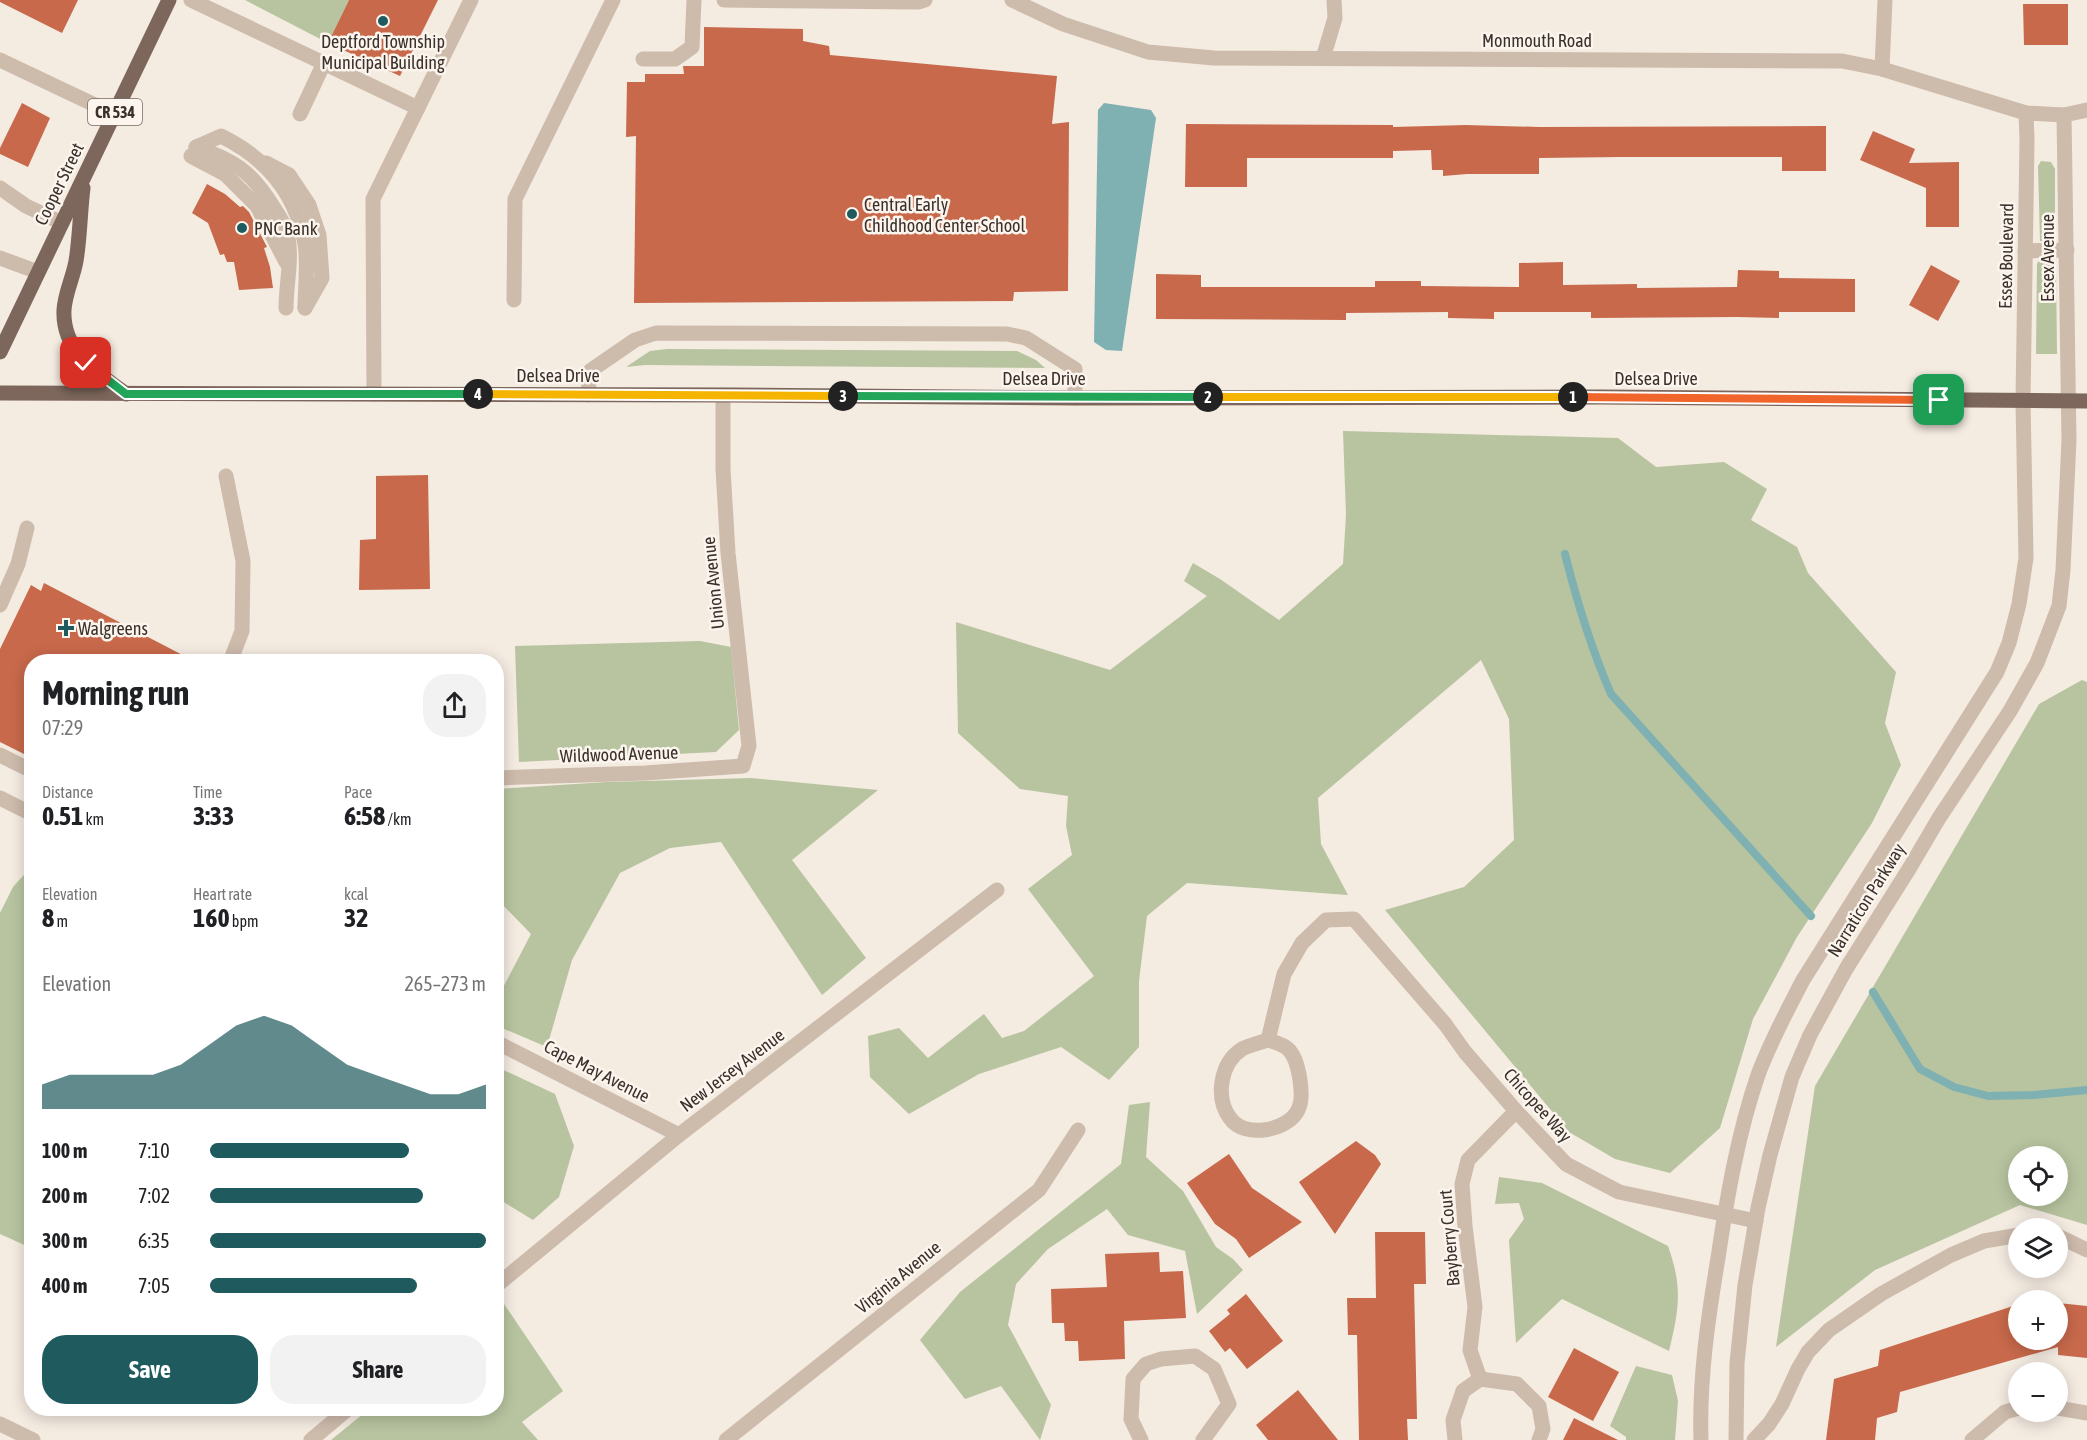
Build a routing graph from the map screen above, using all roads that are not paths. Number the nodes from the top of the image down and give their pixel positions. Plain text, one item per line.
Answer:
1 (169, 0) edge
2 (191, 0) edge
3 (471, 0) edge
4 (613, 0) edge
5 (694, 0) edge
6 (724, 0) edge
7 (925, 0) edge
8 (1012, 0) edge
9 (1334, 0) edge
10 (1885, 0) edge
11 (1323, 58) junction
12 (643, 59) dead end
13 (0, 60) edge
14 (324, 63) junction
15 (1882, 69) junction
16 (418, 108) junction
17 (2087, 110) edge
18 (2026, 113) junction
19 (114, 114) junction
20 (300, 114) dead end
21 (2064, 116) junction
22 (191, 156) dead end
23 (84, 177) junction
24 (0, 188) edge
25 (62, 223) junction
26 (2067, 250) junction
27 (2025, 251) junction
28 (0, 258) edge
29 (288, 267) junction
30 (38, 272) junction
31 (514, 300) dead end
32 (286, 308) dead end
33 (305, 308) dead end
34 (0, 352) edge
35 (0, 393) edge
36 (126, 394) junction
37 (374, 394) junction
38 (588, 395) junction
39 (723, 395) junction
40 (1075, 398) junction
41 (2023, 400) junction
42 (2069, 401) junction
43 (2087, 401) edge
44 (226, 476) dead end
45 (27, 528) dead end
46 (0, 605) edge
47 (233, 654) edge
48 (0, 755) edge
49 (742, 766) joint
50 (24, 767) edge
51 (504, 778) edge
52 (0, 798) edge
53 (24, 810) edge
54 (997, 890) dead end
55 (1268, 1040) junction
56 (504, 1046) edge
57 (1516, 1112) junction
58 (1078, 1130) dead end
59 (679, 1135) junction
60 (1724, 1214) junction
61 (1756, 1221) junction
62 (2008, 1238) edge
63 (2068, 1240) edge
64 (2087, 1250) edge
65 (504, 1279) edge
66 (1480, 1379) junction
67 (2068, 1410) edge
68 (2008, 1411) edge
69 (2087, 1413) edge
70 (340, 1416) edge
71 (0, 1424) edge
72 (33, 1440) edge
73 (311, 1440) edge
74 (726, 1440) edge
75 (1141, 1440) edge
76 (1203, 1440) edge
77 (1455, 1440) edge
78 (1539, 1440) edge
79 (1701, 1440) edge
80 (1736, 1440) edge
81 (1754, 1440) edge
82 (1972, 1440) edge

1 - 19 main road, Cooper Street / CR 534
2 - 14 street
3 - 16 street
4 - 31 street
5 - 12 street
6 - 7 street
8 - 11 street, Monmouth Road
9 - 11 street
10 - 15 street
11 - 15 street, Monmouth Road
13 - 19 street
14 - 16 street
14 - 20 street
15 - 18 street, Monmouth Road
16 - 37 street
17 - 21 street, Monmouth Road
18 - 21 street, Monmouth Road
18 - 27 street, Essex Boulevard
19 - 23 main road, Cooper Street / CR 534
21 - 26 street, Essex Avenue
22 - 29 street
23 - 25 main road, Cooper Street / CR 534
23 - 36 main road
24 - 25 street
25 - 30 main road, Cooper Street / CR 534
26 - 27 street
26 - 42 street, Essex Avenue
27 - 41 street, Essex Boulevard
28 - 30 street
29 - 32 street
29 - 33 street
30 - 34 main road, Cooper Street / CR 534
35 - 36 main road, Delsea Drive
36 - 37 main road, Delsea Drive
37 - 38 main road, Delsea Drive
38 - 39 main road, Delsea Drive
38 - 40 street
39 - 40 main road, Delsea Drive
39 - 49 street, Union Avenue
40 - 41 main road, Delsea Drive
41 - 42 main road, Delsea Drive
41 - 60 street, Narraticon Parkway
42 - 43 main road, Delsea Drive
42 - 61 street, Narraticon Parkway
44 - 47 street
45 - 46 street
48 - 50 street
49 - 51 street, Wildwood Avenue
52 - 53 street
54 - 59 street, New Jersey Avenue
55 - 55 street
55 - 57 street, Chicopee Way
56 - 59 street, Cape May Avenue
57 - 60 street, Chicopee Way
57 - 66 street, Bayberry Court
58 - 74 street, Virginia Avenue
59 - 65 street, New Jersey Avenue
60 - 61 street, Chicopee Way
60 - 79 street, Narraticon Parkway
61 - 80 street, Narraticon Parkway
62 - 81 street
63 - 64 street
66 - 77 street
66 - 78 street
67 - 69 street
68 - 82 street
70 - 73 street
71 - 72 street
75 - 76 street

